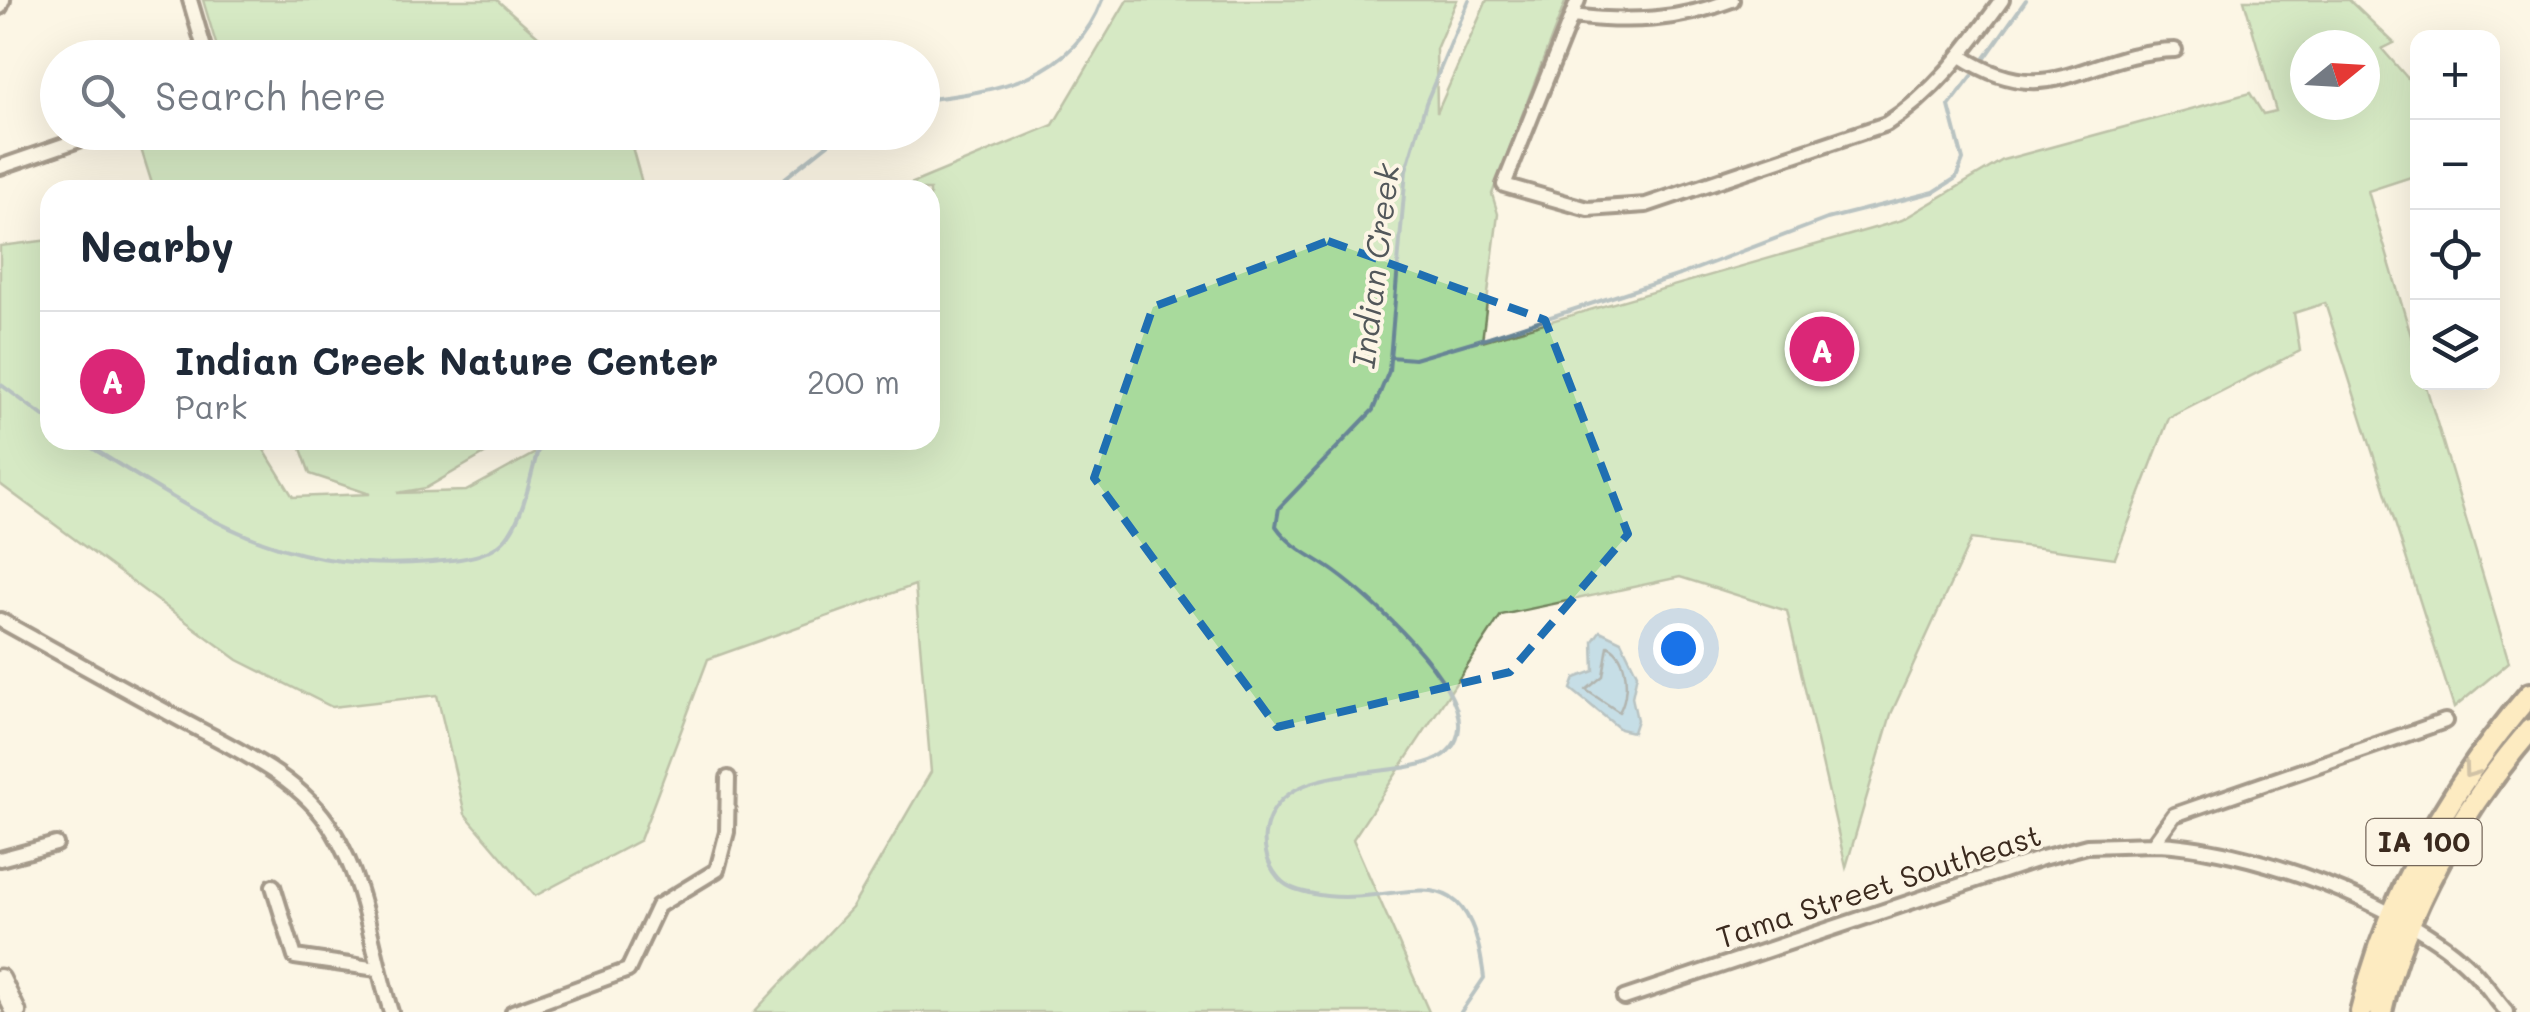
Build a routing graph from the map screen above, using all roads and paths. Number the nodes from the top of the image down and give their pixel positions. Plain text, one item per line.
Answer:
1 (190, 0) edge
2 (1578, 0) edge
3 (1732, 0) edge
4 (2002, 0) edge
5 (1572, 16) junction
6 (202, 40) edge
7 (2175, 50) dead end
8 (1961, 56) junction
9 (51, 150) edge
10 (0, 168) edge
11 (0, 620) edge
12 (2530, 694) edge
13 (2446, 721) dead end
14 (2530, 730) edge
15 (728, 778) dead end
16 (56, 844) dead end
17 (2153, 844) junction
18 (0, 859) edge
19 (273, 886) dead end
20 (2392, 916) junction
21 (2412, 925) junction
22 (377, 968) junction
23 (0, 979) edge
24 (1624, 998) dead end
25 (16, 1012) edge
26 (391, 1012) edge
27 (514, 1012) edge
28 (2361, 1012) edge
29 (2382, 1012) edge
30 (2507, 1012) edge

1 - 6 street
2 - 5 street
3 - 5 street
4 - 8 street
5 - 8 street
7 - 8 street
9 - 10 street
11 - 22 street
12 -> 20 highway, IA 100
13 - 17 street
14 - 21 highway, IA 100
15 - 27 street
16 - 18 street
17 - 20 street, Tama Street Southeast
17 - 24 street, Tama Street Southeast
19 - 22 street
20 - 21 street, Tama Street Southeast
20 - 28 highway, IA 100
21 - 29 highway, IA 100
21 - 30 street, Tama Street Southeast
22 - 26 street
23 - 25 main road

